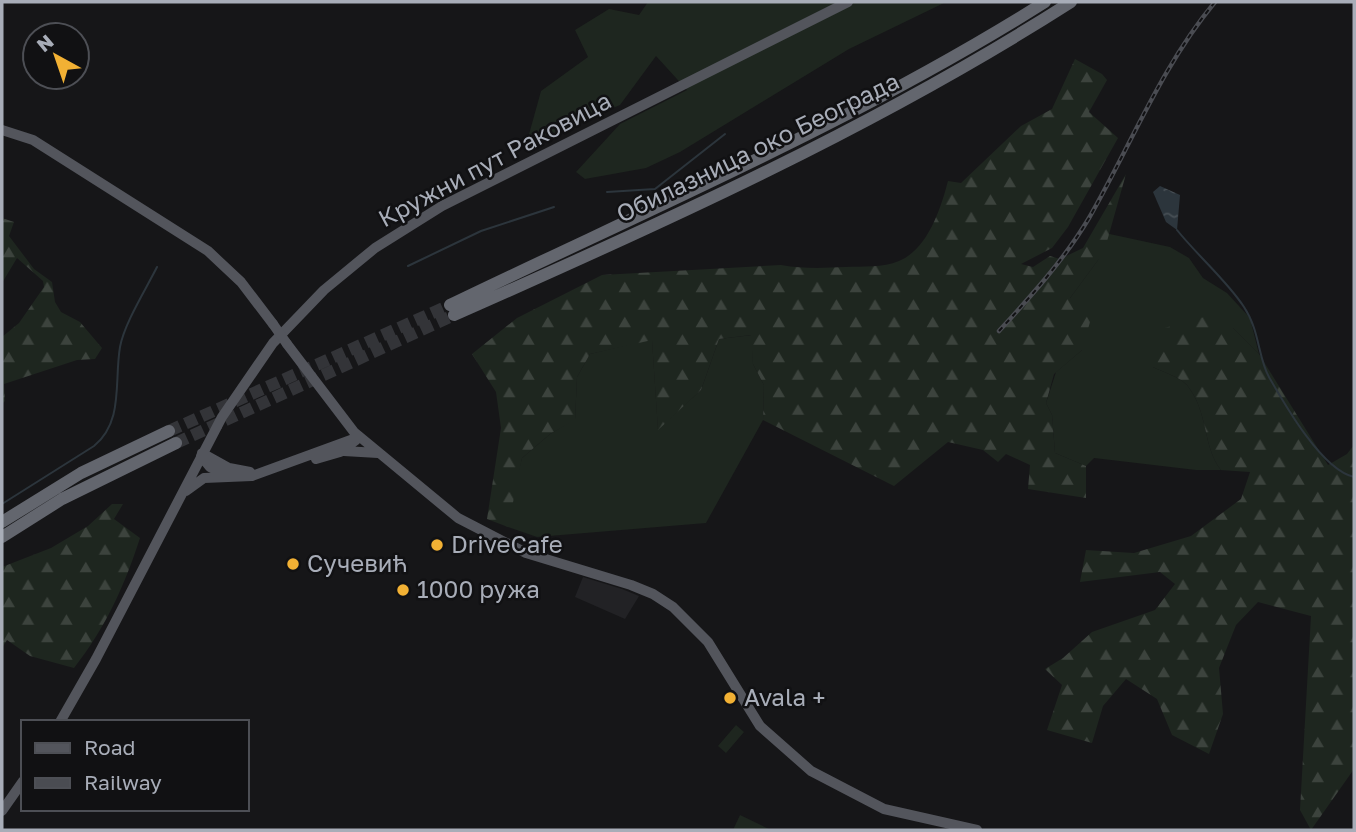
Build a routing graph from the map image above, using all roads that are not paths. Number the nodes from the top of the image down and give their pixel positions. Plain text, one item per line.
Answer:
1 (848, 2) edge
2 (1045, 2) edge
3 (1071, 2) edge
4 (2, 130) edge
5 (337, 413) junction
6 (169, 431) tunnel mouth
7 (359, 437) junction
8 (176, 443) tunnel mouth
9 (339, 448) junction
10 (377, 453) junction
11 (201, 455) junction
12 (258, 474) junction
13 (232, 476) junction
14 (181, 496) junction
15 (2, 522) edge
16 (2, 537) edge
17 (61, 720) edge
18 (21, 784) edge
19 (2, 811) edge
20 (977, 830) edge

1 - 11 main road, Кружни пут Раковица
2 - 3 highway, Обилазница око Београда
4 - 5 main road, bridge
5 - 7 main road
5 - 9 main road
6 - 15 highway
7 - 9 main road
7 - 10 main road
8 - 16 highway
9 - 10 main road
9 - 12 main road
10 - 20 main road
11 - 12 main road
11 - 13 main road
11 - 14 main road, Кружни пут Раковица
12 - 13 main road
13 - 14 main road
14 - 17 main road, Кружни пут Раковица
18 - 19 main road

